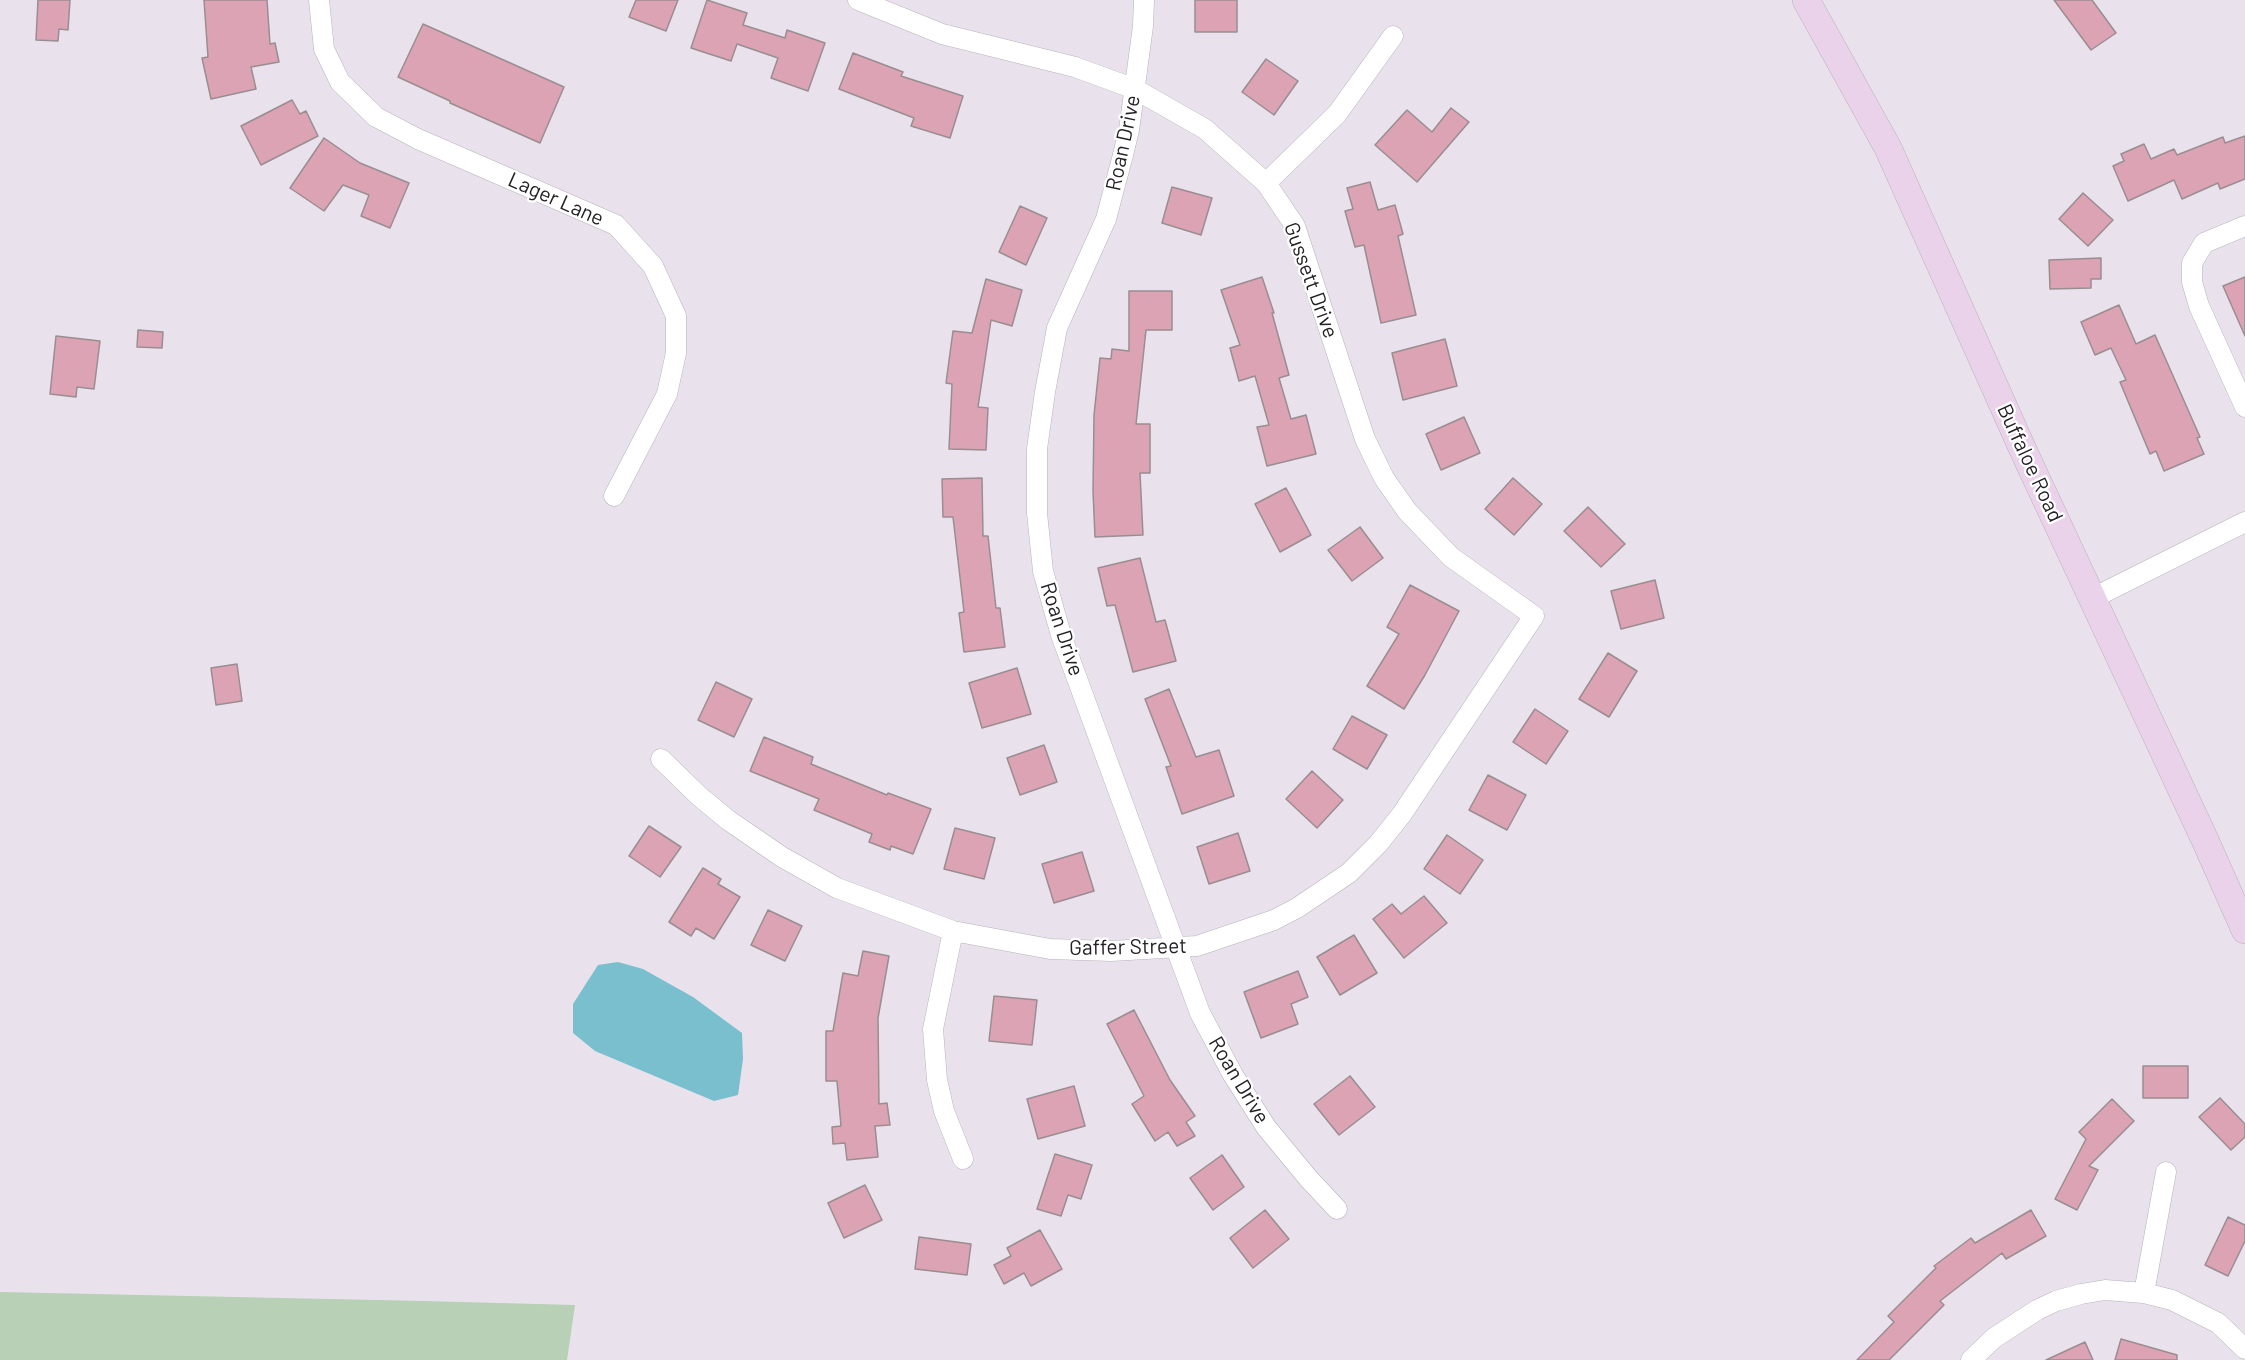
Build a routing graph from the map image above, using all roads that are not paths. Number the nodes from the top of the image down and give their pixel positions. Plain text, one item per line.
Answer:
1 (319, 0) edge
2 (858, 0) edge
3 (1144, 0) edge
4 (1806, 0) edge
5 (1393, 36) dead end
6 (1135, 89) junction
7 (1266, 183) junction
8 (2245, 226) edge
9 (2245, 407) edge
10 (614, 496) dead end
11 (2245, 522) edge
12 (2092, 598) junction
13 (1534, 616) joint
14 (661, 759) dead end
15 (2245, 930) edge
16 (953, 931) junction
17 (1175, 948) junction
18 (963, 1159) dead end
19 (2166, 1172) dead end
20 (1337, 1209) dead end
21 (2144, 1293) junction
22 (2245, 1349) edge
23 (1971, 1360) edge

1 - 10 street, Lager Lane
2 - 6 street, Gussett Drive
3 - 6 street, Roan Drive
4 - 12 street, Buffaloe Road
5 - 7 street
6 - 7 street, Gussett Drive
6 - 17 street, Roan Drive
7 - 13 street, Gussett Drive
8 - 9 street
11 - 12 street
12 - 15 street, Buffaloe Road
13 - 17 street, Gaffer Street
14 - 16 street, Gaffer Street
16 - 17 street, Gaffer Street
16 - 18 street
17 - 20 street, Roan Drive
19 - 21 street
21 - 22 street
21 - 23 street

